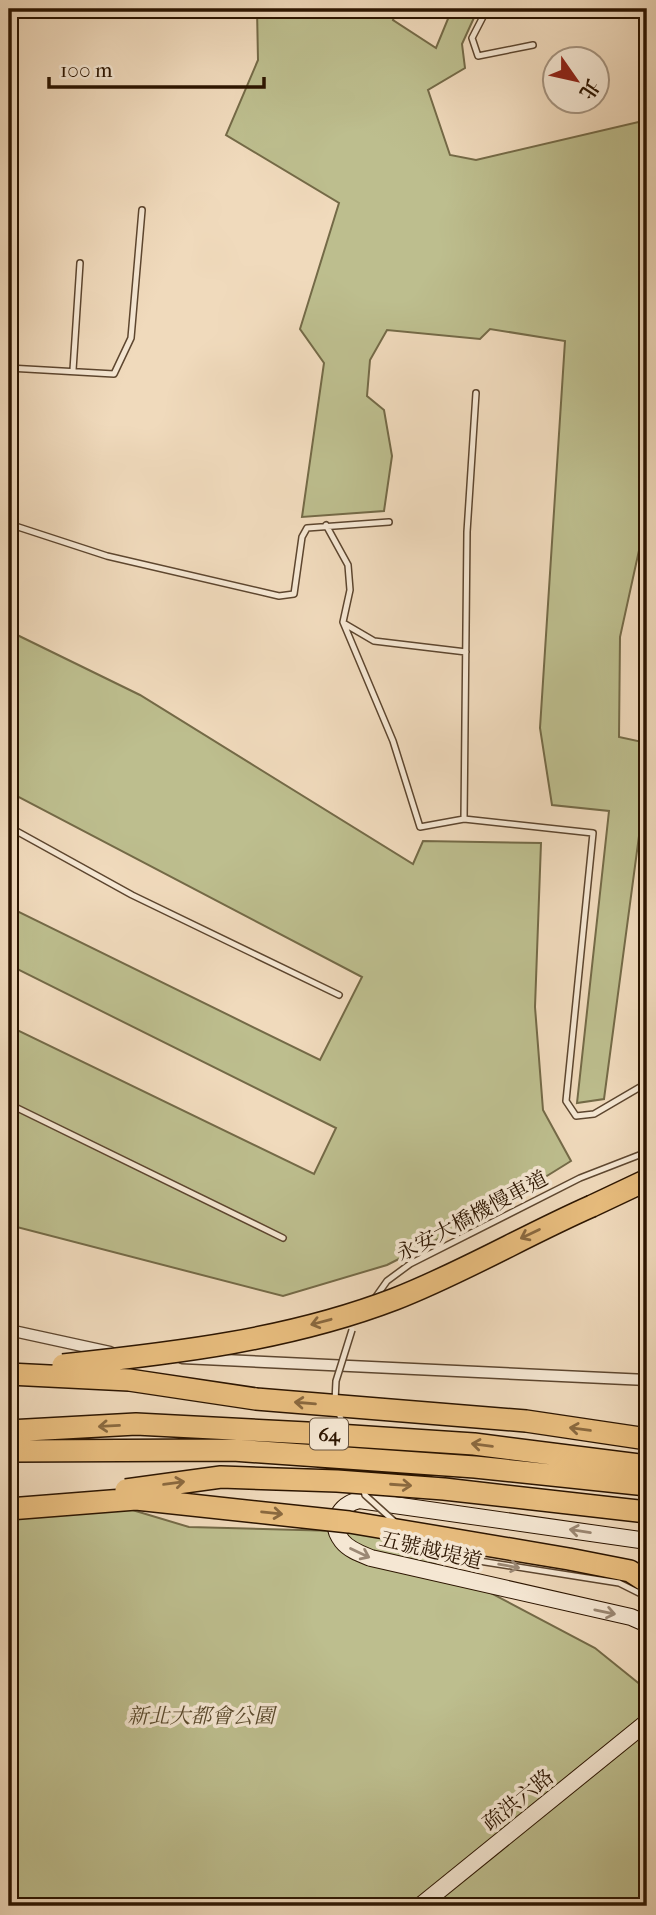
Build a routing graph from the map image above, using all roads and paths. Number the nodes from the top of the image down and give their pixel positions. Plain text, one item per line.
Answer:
1 (487, 9) edge
2 (533, 45) dead end
3 (142, 210) dead end
4 (80, 263) dead end
5 (9, 368) edge
6 (73, 370) junction
7 (476, 393) dead end
8 (389, 522) dead end
9 (9, 524) edge
10 (326, 525) junction
11 (343, 622) junction
12 (466, 652) junction
13 (464, 819) junction
14 (9, 827) edge
15 (339, 995) dead end
16 (647, 1083) edge
17 (9, 1104) edge
18 (647, 1152) edge
19 (647, 1180) edge
20 (647, 1194) edge
21 (592, 1206) junction
22 (283, 1238) dead end
23 (9, 1330) edge
24 (9, 1373) edge
25 (647, 1380) edge
26 (9, 1430) edge
27 (647, 1439) edge
28 (9, 1451) edge
29 (647, 1466) edge
30 (647, 1485) edge
31 (9, 1503) edge
32 (9, 1509) edge
33 (647, 1512) edge
34 (647, 1541) edge
35 (647, 1582) edge
36 (647, 1597) edge
37 (647, 1625) edge
38 (646, 1722) edge
39 (420, 1906) edge

1 - 2 lane
3 - 6 lane
4 - 6 lane
5 - 6 lane
7 - 12 lane
8 - 10 lane
9 - 10 lane
10 - 11 lane
11 - 12 lane
11 - 13 lane
12 - 13 lane
13 - 16 lane
14 - 15 lane
17 - 22 lane
18 -> 36 lane, 永安大橋機慢車道, bridge
19 - 21 highway
20 - 21 highway
21 -> 24 highway, bridge
23 - 25 street
27 -> 24 highway, bridge
29 -> 26 highway, 64, bridge
28 - 30 highway, 64, bridge
31 -> 33 highway, bridge
32 -> 35 highway, bridge
34 -> 37 street, 五號越堤道
38 - 39 street, 疏洪六路

